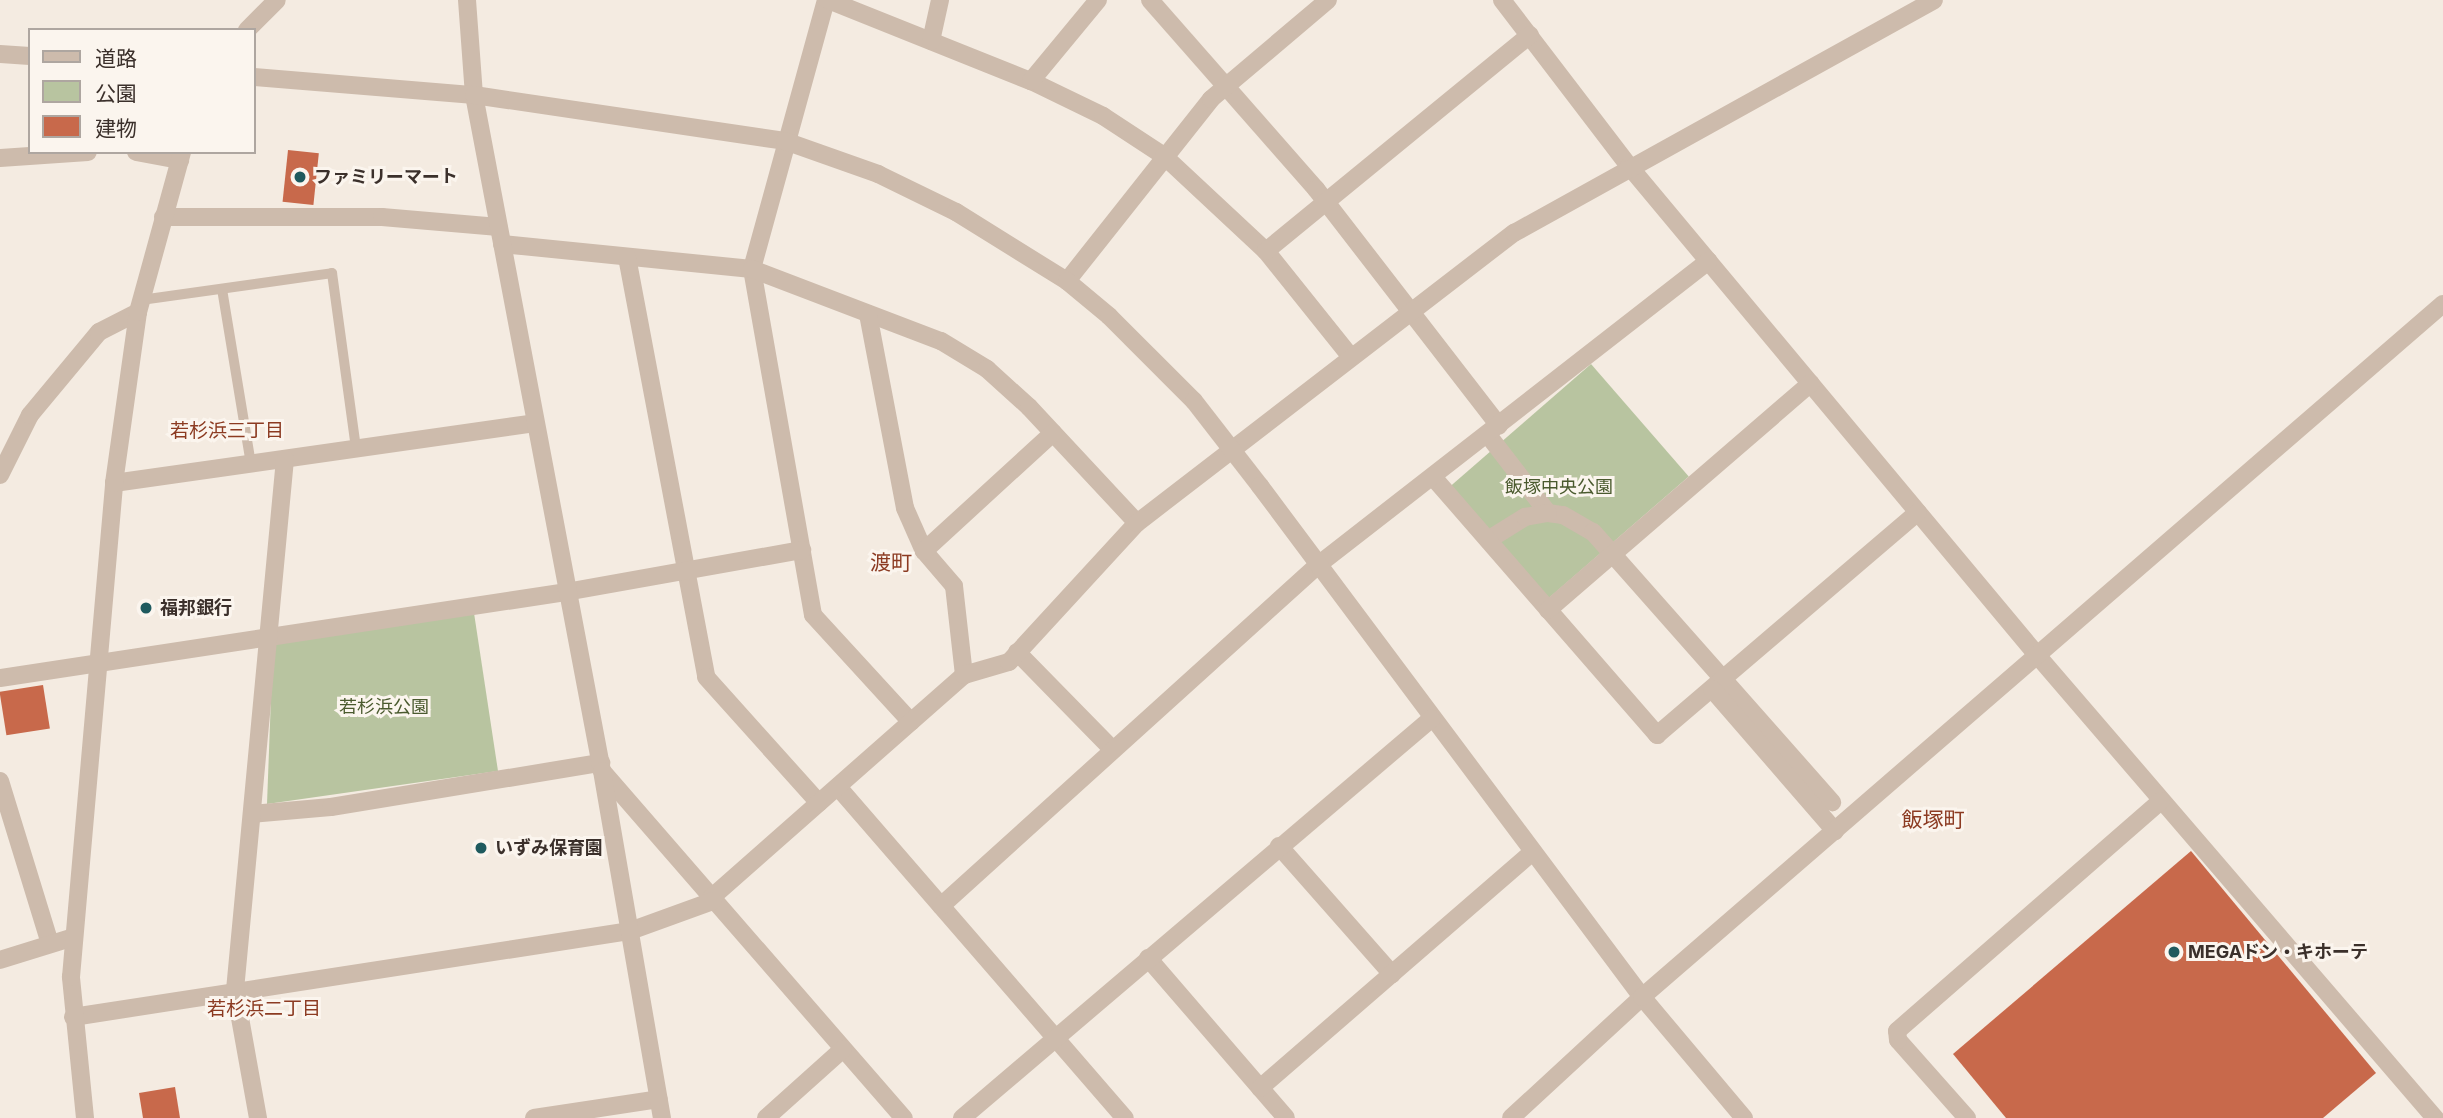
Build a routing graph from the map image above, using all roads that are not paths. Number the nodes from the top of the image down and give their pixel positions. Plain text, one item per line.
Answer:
1 (277, 0) edge
2 (467, 0) edge
3 (827, 0) edge
4 (940, 0) edge
5 (1098, 0) edge
6 (1150, 0) edge
7 (1328, 0) edge
8 (1502, 0) edge
9 (1934, 0) edge
10 (249, 28) edge
11 (1530, 35) junction
12 (931, 41) junction
13 (0, 54) edge
14 (28, 56) edge
15 (256, 77) edge
16 (1031, 81) junction
17 (1224, 87) junction
18 (474, 95) junction
19 (785, 141) junction
20 (59, 154) edge
21 (158, 154) edge
22 (181, 156) edge
23 (1164, 156) junction
24 (0, 158) edge
25 (1629, 166) junction
26 (1324, 200) junction
27 (163, 217) junction
28 (501, 236) junction
29 (1266, 250) junction
30 (628, 257) junction
31 (1709, 261) junction
32 (752, 269) junction
33 (1067, 281) junction
34 (222, 289) junction
35 (2443, 304) edge
36 (139, 306) junction
37 (1411, 310) junction
38 (868, 314) junction
39 (1350, 356) junction
40 (1811, 383) junction
41 (536, 424) junction
42 (1494, 431) junction
43 (1053, 433) junction
44 (1231, 448) junction
45 (356, 449) junction
46 (285, 459) junction
47 (251, 464) junction
48 (0, 475) edge
49 (1433, 477) junction
50 (114, 483) junction
51 (1918, 512) junction
52 (1548, 513) junction
53 (1137, 523) junction
54 (1488, 540) junction
55 (802, 550) junction
56 (924, 551) junction
57 (1613, 554) junction
58 (1318, 565) junction
59 (685, 571) junction
60 (566, 592) junction
61 (1548, 610) junction
62 (268, 638) junction
63 (1017, 652) junction
64 (2037, 655) junction
65 (101, 663) junction
66 (964, 676) junction
67 (0, 678) edge
68 (1718, 684) junction
69 (1431, 719) junction
70 (911, 722) junction
71 (1113, 750) junction
72 (602, 767) junction
73 (0, 781) edge
74 (838, 787) junction
75 (2161, 801) junction
76 (1832, 802) dead end
77 (819, 803) junction
78 (252, 814) junction
79 (1835, 831) junction
80 (1279, 846) junction
81 (1532, 852) junction
82 (712, 900) junction
83 (941, 906) junction
84 (630, 931) junction
85 (74, 937) junction
86 (50, 944) junction
87 (1148, 958) junction
88 (0, 960) edge
89 (1392, 974) junction
90 (235, 990) junction
91 (1642, 997) junction
92 (73, 1017) junction
93 (1055, 1038) junction
94 (843, 1049) junction
95 (1260, 1088) junction
96 (659, 1099) junction
97 (2431, 1116) edge
98 (85, 1118) edge
99 (258, 1118) edge
100 (534, 1118) edge
101 (662, 1118) edge
102 (766, 1118) edge
103 (904, 1118) edge
104 (962, 1118) edge
105 (1125, 1118) edge
106 (1286, 1118) edge
107 (1511, 1118) edge
108 (1744, 1118) edge
109 (1967, 1118) edge

1 - 10 street
2 - 18 street
3 - 12 street
3 - 19 street
4 - 12 street
5 - 16 street
6 - 17 street
7 - 17 street
8 - 11 street
9 - 25 street
11 - 25 street
11 - 26 street
12 - 16 street
13 - 14 street
15 - 18 street
16 - 23 street
17 - 23 street
17 - 26 street
18 - 19 street
18 - 28 street
19 - 32 street
19 - 33 street
20 - 24 street
21 - 22 street
22 - 27 street
23 - 29 street
23 - 33 street
25 - 31 street
25 - 37 street
26 - 29 street
26 - 37 street
27 - 28 street
27 - 36 street
28 - 30 street
28 - 41 street
29 - 39 street
30 - 32 street
30 - 59 street
31 - 40 street
31 - 42 street
32 - 38 street
32 - 55 street
33 - 44 street
34 - 36 lane
34 - 45 lane
34 - 47 lane
35 - 64 street
36 - 48 street
36 - 50 street
37 - 39 street
37 - 42 street
38 - 43 street
38 - 56 street
39 - 44 street
40 - 51 street
40 - 57 street
41 - 45 street
41 - 60 street
42 - 49 street
42 - 52 street
43 - 53 street
43 - 56 street
44 - 53 street
44 - 58 street
45 - 46 street
46 - 47 street
46 - 62 street
47 - 50 street
49 - 54 street
49 - 58 street
50 - 65 street
51 - 64 street
51 - 68 street
52 - 54 street
52 - 57 street
53 - 63 street
54 - 61 street
55 - 59 street
55 - 70 street
56 - 66 street
57 - 61 street
57 - 68 street
58 - 69 street
58 - 71 street
59 - 60 street
59 - 77 street
60 - 62 street
60 - 72 street
61 - 68 street
62 - 65 street
62 - 78 street
63 - 66 street
63 - 71 street
64 - 75 street
64 - 79 street
65 - 67 street
65 - 85 street
66 - 70 street
68 - 76 street
68 - 79 street
69 - 80 street
69 - 81 street
70 - 74 street
71 - 83 street
72 - 78 street
72 - 82 street
72 - 84 street
73 - 86 street
74 - 77 street
74 - 83 street
75 - 97 street
75 - 109 street
77 - 82 street
78 - 90 street
79 - 91 street
80 - 87 street
80 - 89 street
81 - 89 street
81 - 91 street
82 - 84 street
82 - 94 street
83 - 93 street
84 - 90 street
84 - 96 street
85 - 86 street
85 - 92 street
86 - 88 street
87 - 93 street
87 - 95 street
89 - 95 street
90 - 92 street
90 - 99 street
91 - 107 street
91 - 108 street
92 - 98 street
93 - 104 street
93 - 105 street
94 - 102 street
94 - 103 street
95 - 106 street
96 - 100 street
96 - 101 street

